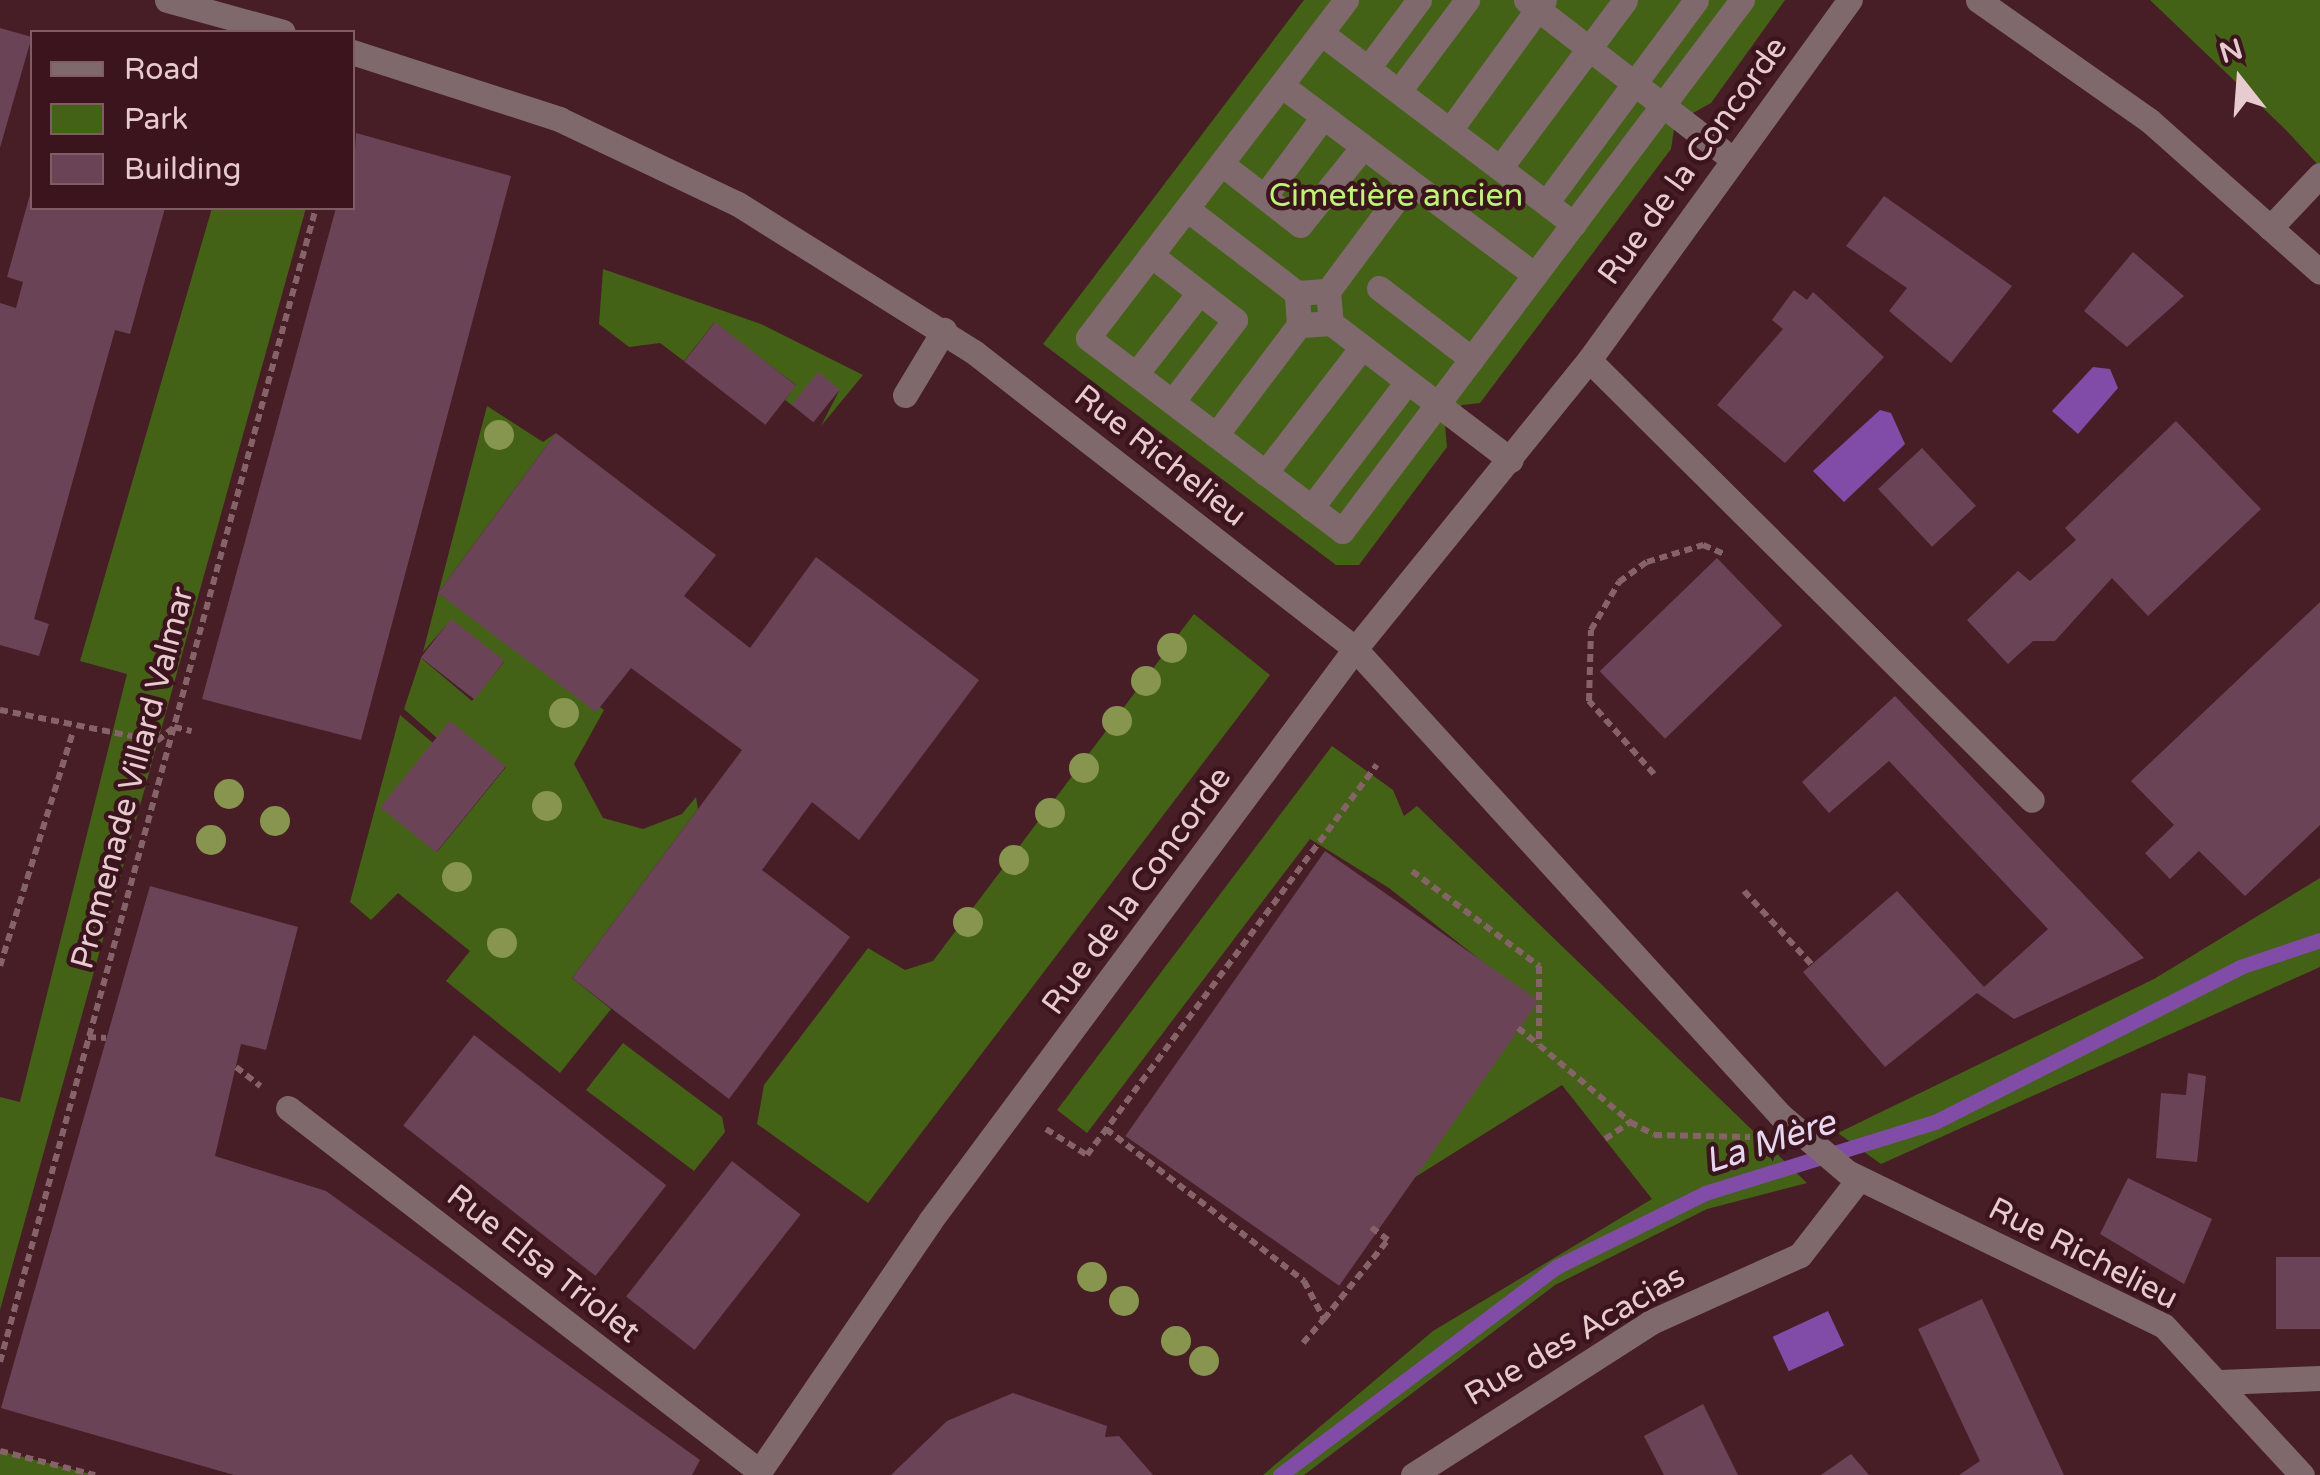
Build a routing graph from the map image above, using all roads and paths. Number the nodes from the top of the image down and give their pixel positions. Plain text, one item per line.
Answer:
1 (167, 0) edge
2 (1346, 0) edge
3 (1419, 0) edge
4 (1467, 0) edge
5 (1624, 0) edge
6 (1696, 0) edge
7 (1742, 0) edge
8 (1850, 0) edge
9 (1978, 0) edge
10 (1536, 3) edge
11 (276, 30) edge
12 (1321, 33) junction
13 (1589, 48) junction
14 (355, 53) edge
15 (1368, 68) junction
16 (1634, 82) junction
17 (1281, 86) junction
18 (1398, 91) junction
19 (1664, 105) junction
20 (1324, 117) junction
21 (1450, 130) junction
22 (1363, 147) junction
23 (1734, 160) junction
24 (1222, 164) junction
25 (1500, 168) junction
26 (2320, 175) edge
27 (1409, 182) junction
28 (1264, 197) junction
29 (1546, 203) junction
30 (1187, 208) junction
31 (315, 210) edge
32 (1574, 224) junction
33 (2270, 228) junction
34 (1151, 255) junction
35 (2320, 272) edge
36 (1535, 275) junction
37 (1379, 288) dead end
38 (1328, 291) junction
39 (1199, 293) junction
40 (1296, 294) junction
41 (1331, 322) junction
42 (1299, 325) junction
43 (944, 330) junction
44 (1362, 347) junction
45 (1472, 359) junction
46 (1590, 360) junction
47 (1136, 374) junction
48 (1408, 382) junction
49 (905, 395) dead end
50 (1172, 402) junction
51 (1438, 405) junction
52 (1216, 435) junction
53 (1511, 460) junction
54 (1265, 473) junction
55 (1311, 508) junction
56 (1773, 544) junction
57 (1355, 649) junction
58 (0, 710) edge
59 (174, 726) junction
60 (74, 731) junction
61 (192, 731) dead end
62 (1377, 766) dead end
63 (1654, 774) dead end
64 (2032, 800) dead end
65 (1412, 870) dead end
66 (1744, 891) dead end
67 (1812, 965) dead end
68 (0, 966) edge
69 (1518, 1028) dead end
70 (88, 1038) junction
71 (106, 1038) dead end
72 (1539, 1045) junction
73 (288, 1108) dead end
74 (1630, 1122) junction
75 (1044, 1128) dead end
76 (1106, 1130) junction
77 (1605, 1138) dead end
78 (1758, 1138) dead end
79 (1852, 1176) junction
80 (1371, 1227) dead end
81 (1324, 1319) junction
82 (1303, 1343) dead end
83 (0, 1362) edge
84 (2320, 1378) edge
85 (2220, 1382) junction
86 (0, 1451) edge
87 (758, 1473) edge
88 (94, 1475) edge
89 (1413, 1475) edge
90 (2302, 1475) edge

1 - 11 street
2 - 12 street
3 - 15 street
4 - 18 street
5 - 13 street
6 - 16 street
7 - 19 street
8 - 23 street, Rue de la Concorde
9 - 33 street
10 - 13 street
10 - 21 street
12 - 15 street
12 - 17 street
13 - 16 street
13 - 25 street
14 - 43 street, Rue Richelieu
15 - 18 street
16 - 19 street
16 - 29 street
17 - 20 street
17 - 24 street
18 - 21 street
19 - 23 street
19 - 32 street
20 - 22 street
20 - 28 street
21 - 25 street
22 - 27 street
22 - 28 street
23 - 46 street, Rue de la Concorde
24 - 28 street
24 - 30 street
25 - 29 street
26 - 33 street
27 - 36 street
27 - 38 street
29 - 32 street
30 - 34 street
30 - 40 street
31 - 59 path, Promenade Villard Valmar
32 - 36 street
33 - 35 street
34 - 39 street
34 - 47 street
36 - 45 street
37 - 45 street
38 - 40 street
38 - 41 street
39 - 47 street
39 - 50 street
40 - 42 street
41 - 42 street
41 - 44 street
42 - 52 street
43 - 49 street
43 - 57 street, Rue Richelieu
44 - 48 street
44 - 54 street
45 - 51 street
46 - 53 street, Rue de la Concorde
46 - 56 street
47 - 50 street
48 - 51 street
48 - 55 street
50 - 52 street
51 - 53 street
51 - 55 street
52 - 54 street
53 - 57 street, Rue de la Concorde
54 - 55 street
56 - 63 path
56 - 64 street
57 - 79 street, Rue Richelieu
57 - 87 street, Rue de la Concorde
58 - 60 path
59 - 60 path
59 - 61 path
59 - 70 path, Promenade Villard Valmar
60 - 68 path
62 - 76 path
65 - 72 path
66 - 67 path
69 - 72 path
70 - 71 path
70 - 83 path, Promenade Villard Valmar
72 - 74 path
73 - 87 street, Rue Elsa Triolet
74 - 77 path
74 - 78 path
75 - 76 path
76 - 81 path
79 - 85 street, Rue Richelieu
79 - 89 street, Rue des Acacias
80 - 81 path
81 - 82 path
84 - 85 street
85 - 90 street, Rue Richelieu
86 - 88 path

